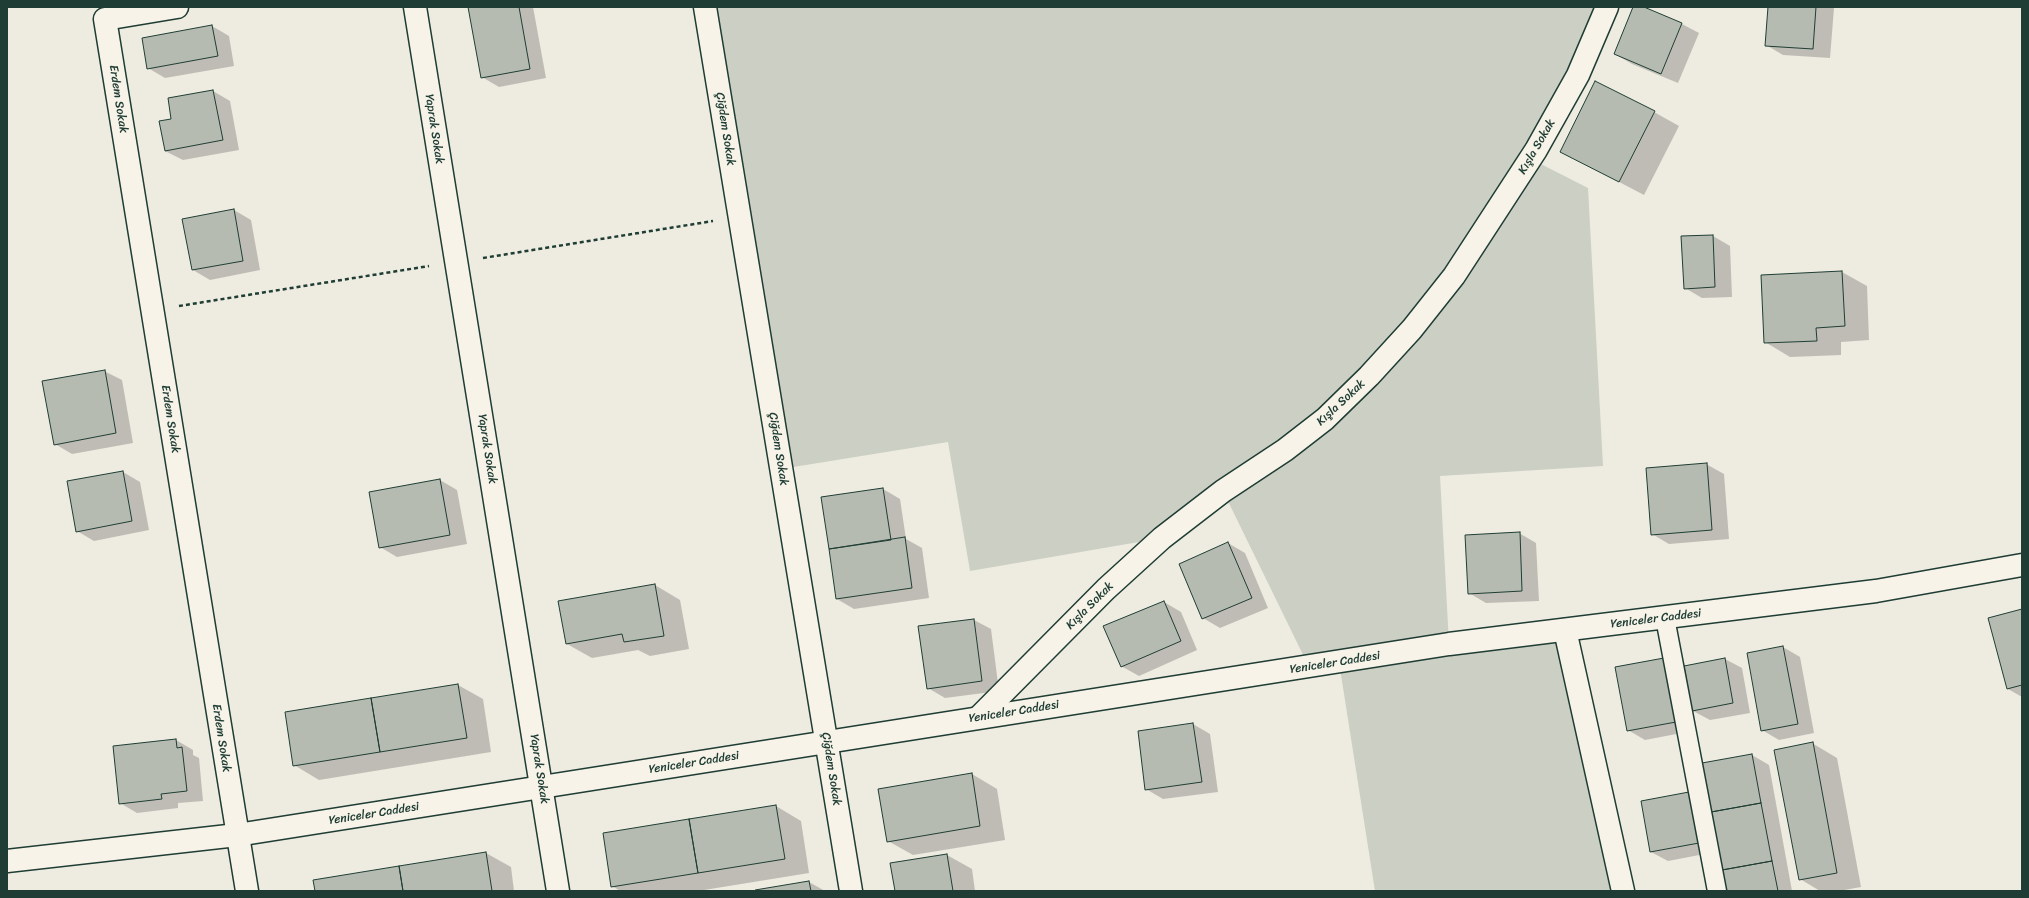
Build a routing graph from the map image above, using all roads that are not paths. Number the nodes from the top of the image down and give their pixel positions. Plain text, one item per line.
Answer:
1 (177, 7) edge
2 (415, 7) edge
3 (704, 7) edge
4 (1607, 7) edge
5 (2022, 565) edge
6 (1665, 618) junction
7 (1565, 630) junction
8 (979, 717) junction
9 (827, 742) junction
10 (542, 788) junction
11 (237, 835) junction
12 (7, 860) edge
13 (246, 891) edge
14 (558, 891) edge
15 (851, 891) edge
16 (1623, 891) edge
17 (1717, 891) edge

1 - 11 street, Erdem Sokak
2 - 10 street, Yaprak Sokak
3 - 9 street, Çiğdem Sokak
4 - 8 street, Kışla Sokak
5 - 6 street, Yeniceler Caddesi
6 - 7 street, Yeniceler Caddesi
6 - 17 lane
7 - 8 street, Yeniceler Caddesi
7 - 16 street
8 - 9 street, Yeniceler Caddesi
9 - 10 street, Yeniceler Caddesi
9 - 15 street, Çiğdem Sokak
10 - 11 street, Yeniceler Caddesi
10 - 14 street, Yaprak Sokak
11 - 12 street, Yeniceler Caddesi
11 - 13 street, Erdem Sokak

